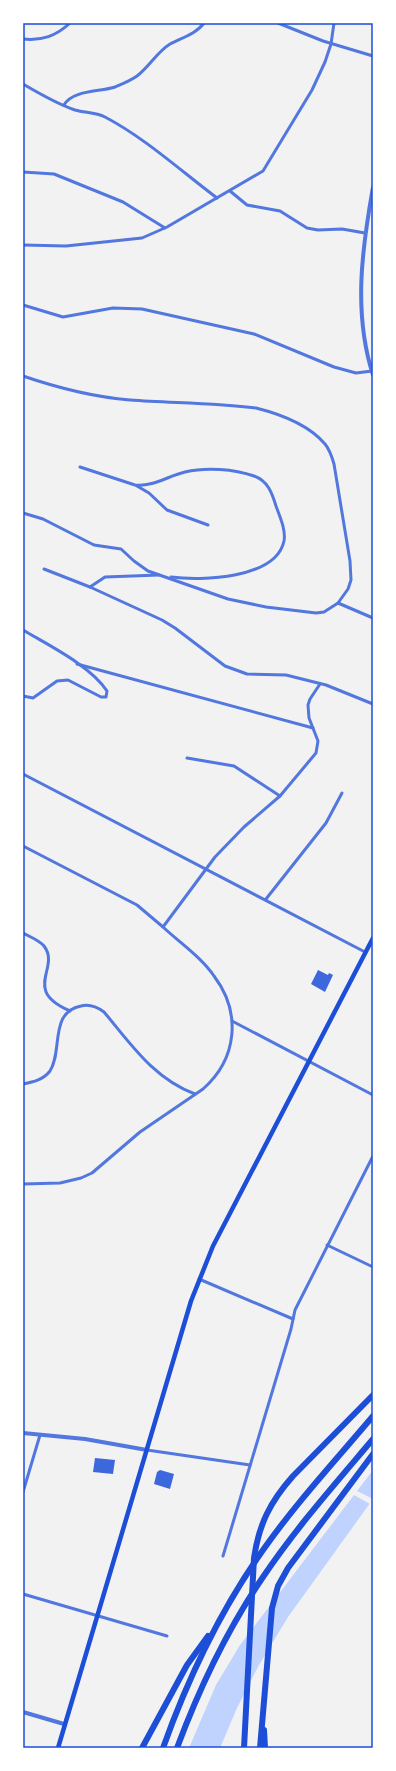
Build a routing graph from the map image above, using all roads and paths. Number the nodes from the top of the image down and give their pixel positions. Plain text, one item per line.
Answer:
1 (70, 23) edge
2 (204, 23) edge
3 (278, 23) edge
4 (334, 23) edge
5 (23, 39) edge
6 (331, 44) junction
7 (373, 56) edge
8 (23, 84) edge
9 (64, 105) junction
10 (23, 172) edge
11 (373, 187) edge
12 (230, 191) junction
13 (217, 198) junction
14 (165, 228) junction
15 (365, 233) junction
16 (23, 245) edge
17 (23, 305) edge
18 (372, 373) edge
19 (23, 376) edge
20 (80, 467) dead end
21 (135, 485) junction
22 (23, 513) edge
23 (208, 525) dead end
24 (44, 569) dead end
25 (163, 575) junction
26 (90, 586) junction
27 (338, 603) junction
28 (373, 618) edge
29 (23, 630) edge
30 (77, 664) junction
31 (320, 684) junction
32 (23, 696) edge
33 (373, 704) edge
34 (313, 728) junction
35 (188, 758) dead end
36 (23, 774) edge
37 (342, 793) dead end
38 (280, 796) junction
39 (23, 846) edge
40 (206, 868) junction
41 (266, 899) junction
42 (163, 927) junction
43 (23, 934) edge
44 (373, 938) edge
45 (365, 952) junction
46 (70, 1011) junction
47 (232, 1021) junction
48 (309, 1061) junction
49 (23, 1084) edge
50 (195, 1094) junction
51 (373, 1095) edge
52 (373, 1156) edge
53 (23, 1184) edge
54 (327, 1245) junction
55 (373, 1267) edge
56 (199, 1279) junction
57 (293, 1319) junction
58 (373, 1395) edge
59 (373, 1416) edge
60 (23, 1432) edge
61 (40, 1435) junction
62 (373, 1439) edge
63 (148, 1450) junction
64 (373, 1454) edge
65 (250, 1465) junction
66 (23, 1492) edge
67 (223, 1556) dead end
68 (23, 1594) edge
69 (98, 1616) junction
70 (219, 1620) junction
71 (167, 1636) dead end
72 (23, 1712) edge
73 (262, 1715) junction
74 (64, 1724) junction
75 (58, 1748) edge
76 (142, 1748) edge
77 (163, 1748) edge
78 (177, 1748) edge
79 (244, 1748) edge
80 (260, 1748) edge
81 (265, 1748) edge

1 - 5 street
2 - 9 street
3 - 6 street
4 - 6 street
6 - 7 street
6 - 12 street
8 - 9 street
9 - 13 street
10 - 14 street
11 - 15 street
12 - 13 street
12 - 15 street
13 - 14 street
14 - 16 street
15 - 18 street
17 - 18 street
19 - 27 street
20 - 21 street
21 - 23 street
21 - 25 street
22 - 25 street
24 - 26 street
25 - 26 street
25 - 27 street
26 - 31 street
27 - 28 street
29 - 30 street
30 - 32 street
30 - 34 street
31 - 33 street
31 - 34 street
34 - 38 street
35 - 38 street
36 - 40 street
37 - 41 street
38 - 40 street
39 - 42 street
40 - 41 street
40 - 42 street
41 - 45 street
42 - 47 street
43 - 46 street
44 - 45 main road
45 - 48 main road
46 - 49 street
46 - 50 street
47 - 48 street
47 - 50 street
48 - 51 street
48 - 56 main road
50 - 53 street
52 - 54 street
54 - 55 street
54 - 57 street
56 - 57 street
56 - 63 main road
57 - 65 street
58 - 79 highway
59 - 70 highway
60 - 61 street
61 - 63 street
61 - 66 street
62 - 78 highway
63 - 65 street
63 - 69 main road
64 - 73 highway
65 - 67 street
68 - 69 street
69 - 71 street
69 - 74 main road
70 - 76 highway
70 - 77 highway
72 - 74 street
73 - 80 highway
73 - 81 highway
74 - 75 main road

